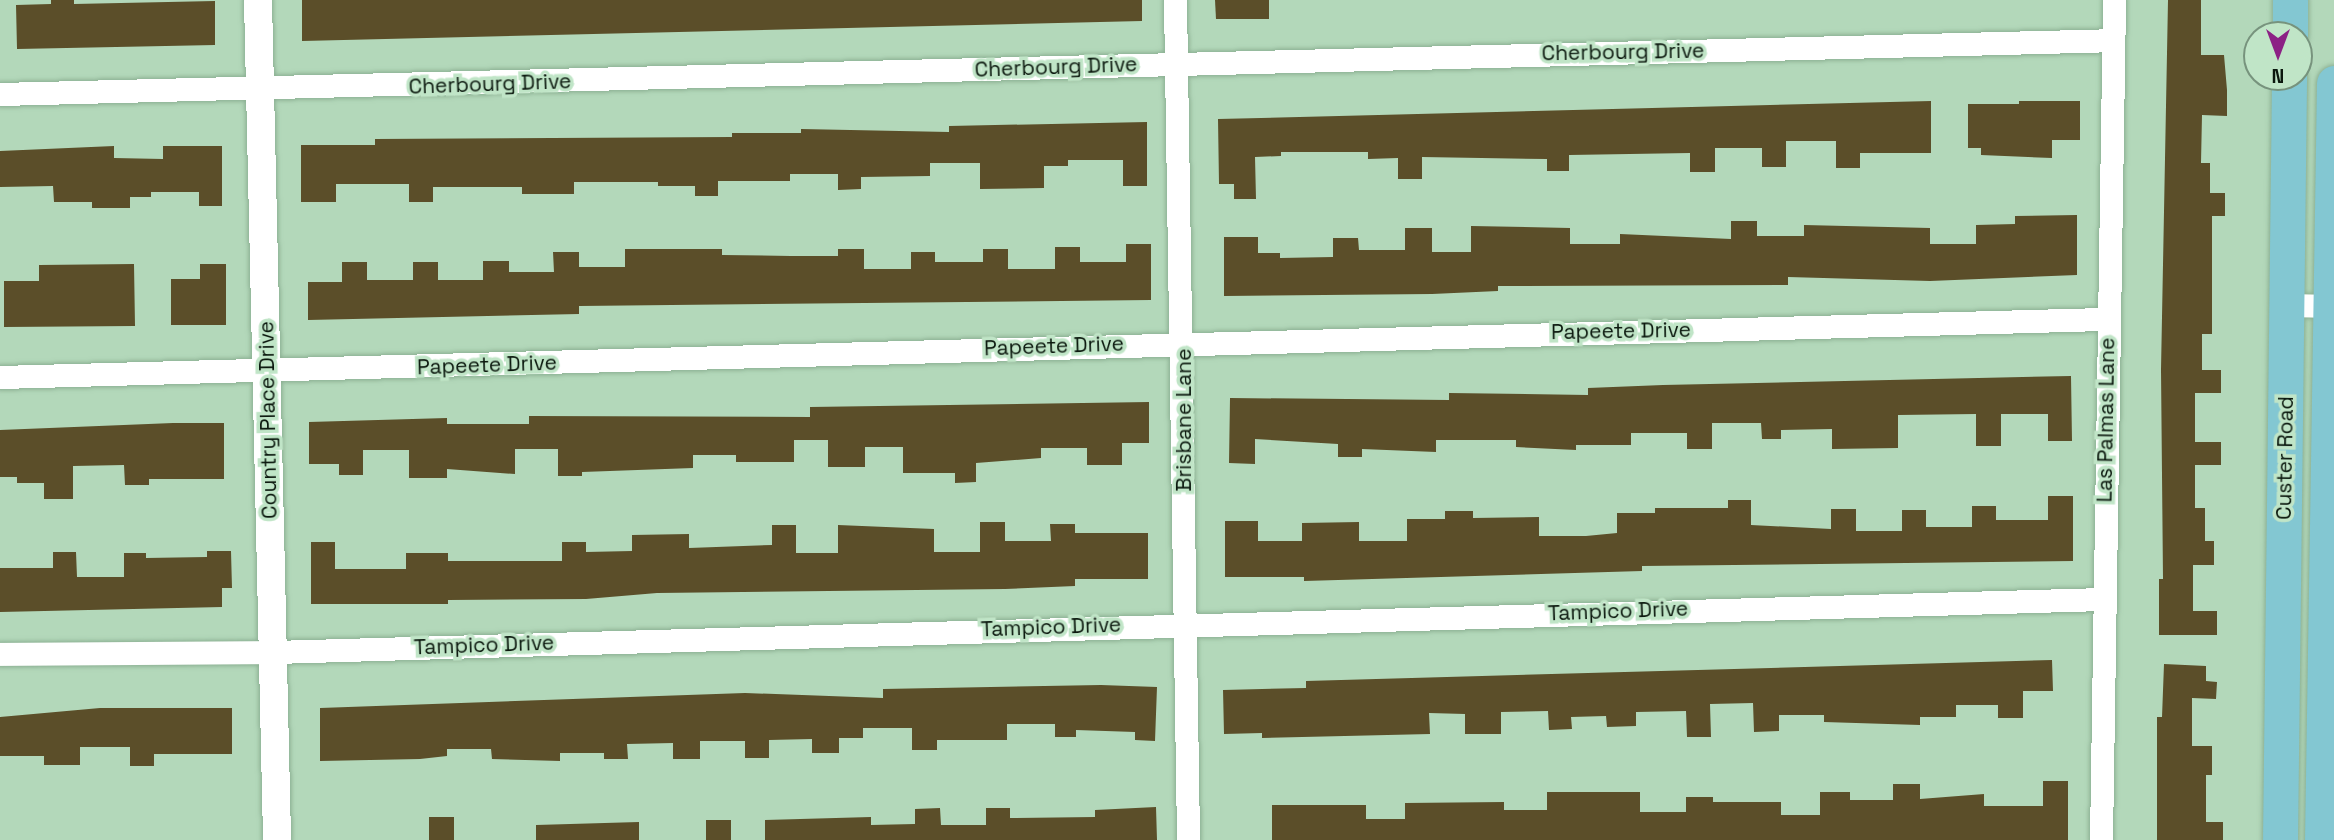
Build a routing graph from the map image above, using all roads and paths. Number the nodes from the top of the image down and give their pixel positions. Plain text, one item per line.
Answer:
1 (258, 0) edge
2 (1175, 0) edge
3 (2114, 0) edge
4 (2290, 0) edge
5 (2290, 21) edge
6 (2113, 40) junction
7 (1176, 64) junction
8 (2334, 83) edge
9 (260, 90) junction
10 (2289, 91) edge
11 (0, 94) edge
12 (2287, 305) junction
13 (2332, 306) edge
14 (2108, 318) junction
15 (1183, 342) junction
16 (266, 372) junction
17 (0, 377) edge
18 (2102, 599) junction
19 (1185, 623) junction
20 (274, 652) junction
21 (0, 654) edge
22 (278, 840) edge
23 (1188, 840) edge
24 (2101, 840) edge
25 (2280, 840) edge
26 (2322, 840) edge

1 - 9 street, Country Place Drive
2 - 7 street, Brisbane Lane
3 - 6 street, Las Palmas Lane
4 - 5 main road
6 - 7 street, Cherbourg Drive
6 - 14 street, Las Palmas Lane
7 - 9 street, Cherbourg Drive
7 - 15 street, Brisbane Lane
8 - 13 main road, Custer Road
9 - 11 street, Cherbourg Drive
9 - 16 street, Country Place Drive
10 - 12 main road, Custer Road
12 - 13 street
12 - 25 main road, Custer Road
13 - 26 main road, Custer Road
14 - 15 street, Papeete Drive
14 - 18 street, Las Palmas Lane
15 - 16 street, Papeete Drive
15 - 19 street, Brisbane Lane
16 - 17 street, Papeete Drive
16 - 20 street, Country Place Drive
18 - 19 street, Tampico Drive
18 - 24 street, Las Palmas Lane
19 - 20 street, Tampico Drive
19 - 23 street, Brisbane Lane
20 - 21 street, Tampico Drive
20 - 22 street, Country Place Drive

